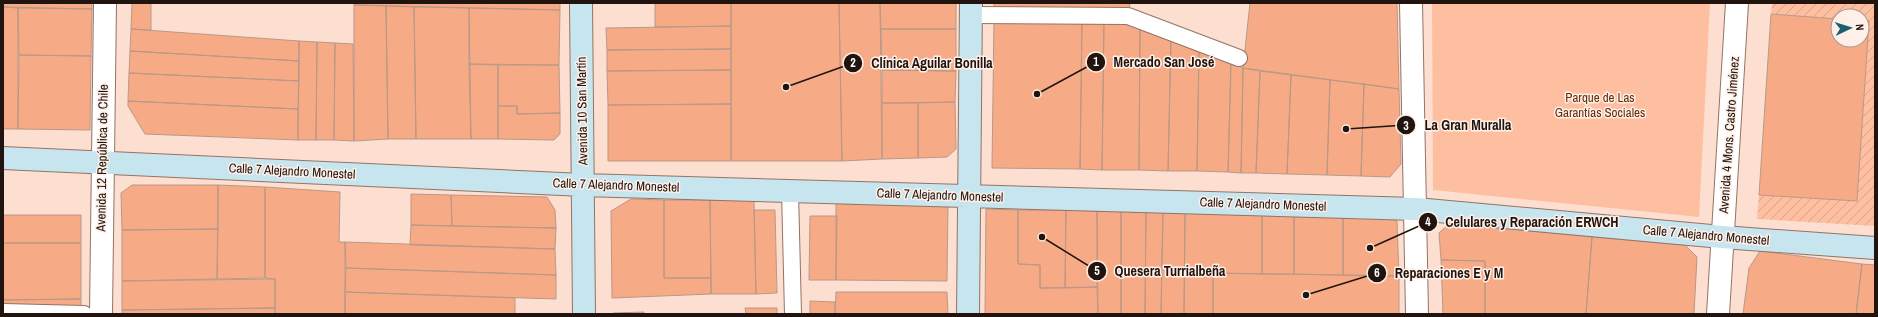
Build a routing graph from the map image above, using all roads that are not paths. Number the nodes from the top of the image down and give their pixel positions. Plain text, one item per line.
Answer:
1 (105, 3) edge
2 (581, 3) edge
3 (1411, 3) edge
4 (1737, 3) edge
5 (971, 9) edge
6 (1239, 58) dead end
7 (3, 158) edge
8 (102, 161) junction
9 (583, 185) junction
10 (790, 191) junction
11 (969, 195) junction
12 (1416, 209) junction
13 (1722, 237) junction
14 (1875, 248) edge
15 (3, 312) edge
16 (84, 314) edge
17 (101, 314) edge
18 (584, 314) edge
19 (793, 314) edge
20 (968, 314) edge
21 (1417, 314) edge
22 (1718, 314) edge

1 - 8 street, Avenida 12 República de Chile
2 - 9 street, Avenida 10 San Martín
3 - 12 street
4 - 13 street, Avenida 4 Mons. Castro Jiménez
5 - 6 lane
5 - 11 street
7 - 8 street, Calle 7 Alejandro Monestel
8 - 9 street, Calle 7 Alejandro Monestel
8 - 17 street, Avenida 12 República de Chile
9 - 10 street, Calle 7 Alejandro Monestel
9 - 18 street, Avenida 10 San Martín
10 - 11 street, Calle 7 Alejandro Monestel
10 - 19 lane
11 - 12 street, Calle 7 Alejandro Monestel
11 - 20 street
12 - 13 street, Calle 7 Alejandro Monestel
12 - 21 street
13 - 14 street, Calle 7 Alejandro Monestel
13 - 22 street, Avenida 4 Mons. Castro Jiménez
15 - 16 lane

